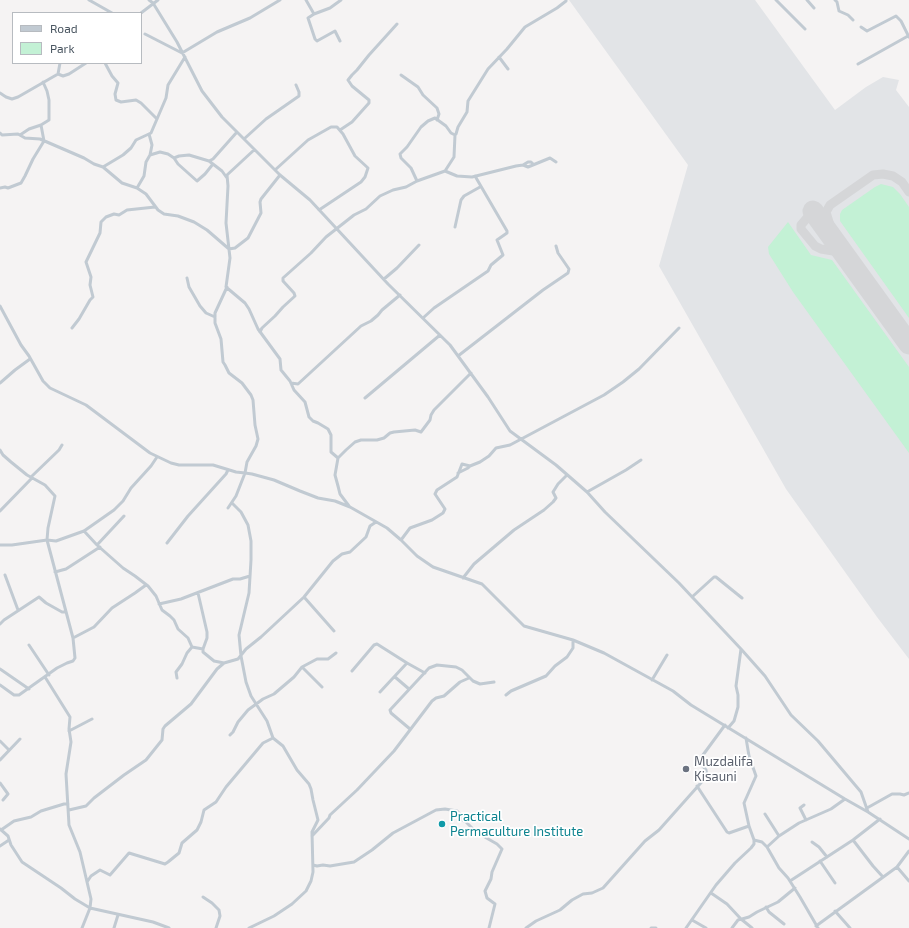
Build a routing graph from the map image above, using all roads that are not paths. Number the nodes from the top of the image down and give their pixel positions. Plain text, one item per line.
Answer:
1 (89, 0) edge
2 (150, 0) edge
3 (158, 0) edge
4 (280, 0) edge
5 (306, 0) edge
6 (341, 0) edge
7 (566, 0) edge
8 (776, 0) edge
9 (808, 0) edge
10 (835, 0) edge
11 (153, 3) junction
12 (814, 8) dead end
13 (110, 12) edge
14 (142, 12) edge
15 (314, 14) junction
16 (854, 20) dead end
17 (397, 24) dead end
18 (861, 27) dead end
19 (806, 29) dead end
20 (145, 34) dead end
21 (909, 36) edge
22 (340, 41) dead end
23 (182, 53) junction
24 (499, 57) junction
25 (185, 58) junction
26 (60, 64) edge
27 (84, 64) edge
28 (106, 64) edge
29 (858, 64) dead end
30 (508, 69) dead end
31 (58, 74) junction
32 (401, 75) dead end
33 (43, 82) junction
34 (296, 85) dead end
35 (0, 93) edge
36 (157, 120) junction
37 (437, 120) junction
38 (41, 124) junction
39 (340, 130) junction
40 (0, 132) edge
41 (237, 132) junction
42 (149, 134) junction
43 (20, 135) junction
44 (455, 135) junction
45 (244, 139) junction
46 (44, 141) junction
47 (254, 150) junction
48 (150, 155) junction
49 (174, 158) junction
50 (209, 161) junction
51 (556, 162) dead end
52 (214, 164) junction
53 (103, 167) junction
54 (275, 170) junction
55 (446, 172) junction
56 (280, 175) junction
57 (475, 176) junction
58 (227, 178) junction
59 (417, 181) junction
60 (480, 187) junction
61 (0, 188) edge
62 (137, 188) junction
63 (155, 207) junction
64 (319, 210) junction
65 (455, 227) dead end
66 (337, 229) junction
67 (419, 246) dead end
68 (556, 246) dead end
69 (229, 249) junction
70 (187, 278) dead end
71 (384, 279) junction
72 (227, 287) junction
73 (400, 295) junction
74 (0, 306) edge
75 (215, 317) junction
76 (423, 318) junction
77 (72, 328) dead end
78 (679, 328) dead end
79 (260, 332) junction
80 (440, 335) junction
81 (458, 356) junction
82 (30, 359) junction
83 (471, 373) junction
84 (291, 382) junction
85 (0, 383) edge
86 (365, 398) dead end
87 (520, 439) junction
88 (62, 445) dead end
89 (0, 450) edge
90 (157, 456) junction
91 (338, 458) junction
92 (641, 460) dead end
93 (470, 466) junction
94 (228, 470) junction
95 (245, 473) junction
96 (458, 473) junction
97 (567, 475) junction
98 (32, 477) junction
99 (587, 492) junction
100 (232, 503) junction
101 (350, 507) junction
102 (228, 508) dead end
103 (0, 511) edge
104 (124, 516) dead end
105 (376, 522) junction
106 (84, 530) junction
107 (47, 540) junction
108 (401, 540) junction
109 (167, 543) dead end
110 (0, 544) edge
111 (98, 546) junction
112 (55, 572) junction
113 (5, 575) dead end
114 (250, 576) junction
115 (463, 578) junction
116 (146, 585) junction
117 (198, 592) junction
118 (304, 597) junction
119 (692, 597) junction
120 (742, 598) dead end
121 (160, 604) junction
122 (18, 610) junction
123 (66, 612) junction
124 (0, 624) edge
125 (334, 631) dead end
126 (73, 638) junction
127 (573, 640) junction
128 (29, 645) dead end
129 (192, 647) junction
130 (203, 649) junction
131 (741, 649) junction
132 (336, 653) dead end
133 (667, 655) dead end
134 (240, 656) junction
135 (224, 663) junction
136 (407, 664) junction
137 (302, 667) junction
138 (0, 669) edge
139 (352, 671) dead end
140 (425, 673) junction
141 (49, 674) junction
142 (45, 677) junction
143 (395, 677) junction
144 (177, 678) dead end
145 (469, 678) junction
146 (652, 680) junction
147 (494, 682) dead end
148 (0, 685) edge
149 (322, 687) dead end
150 (28, 689) junction
151 (409, 689) junction
152 (380, 692) dead end
153 (506, 695) dead end
154 (256, 704) junction
155 (92, 719) dead end
156 (725, 725) junction
157 (728, 728) junction
158 (410, 729) junction
159 (69, 732) junction
160 (230, 735) dead end
161 (273, 738) junction
162 (746, 738) junction
163 (20, 739) dead end
164 (0, 741) edge
165 (9, 750) junction
166 (0, 760) edge
167 (0, 783) edge
168 (697, 786) junction
169 (909, 793) edge
170 (845, 799) junction
171 (3, 800) dead end
172 (68, 804) junction
173 (804, 805) dead end
174 (69, 810) junction
175 (868, 810) junction
176 (765, 814) dead end
177 (880, 819) junction
178 (806, 820) junction
179 (748, 826) junction
180 (1, 829) edge
181 (312, 836) junction
182 (779, 836) junction
183 (909, 839) edge
184 (9, 840) junction
185 (754, 840) junction
186 (853, 840) junction
187 (812, 842) dead end
188 (0, 846) edge
189 (768, 847) junction
190 (909, 851) edge
191 (827, 857) junction
192 (820, 861) junction
193 (313, 864) junction
194 (897, 867) junction
195 (908, 876) edge
196 (882, 877) junction
197 (790, 881) junction
198 (909, 881) edge
199 (87, 882) junction
200 (836, 883) dead end
201 (795, 888) junction
202 (711, 894) junction
203 (203, 897) dead end
204 (90, 908) junction
205 (766, 908) junction
206 (835, 911) junction
207 (118, 915) junction
208 (742, 919) junction
209 (692, 920) junction
210 (784, 924) dead end
211 (817, 927) edge
212 (82, 928) edge
213 (114, 928) edge
214 (169, 928) edge
215 (216, 928) edge
216 (249, 928) edge
217 (489, 928) edge
218 (526, 928) edge
219 (651, 928) edge
220 (656, 928) edge
221 (686, 928) edge
222 (706, 928) edge
223 (732, 928) edge
224 (752, 928) edge
225 (850, 928) edge

1 - 13 street
2 - 11 street
3 - 11 street
4 - 23 street
5 - 15 street
6 - 15 street
7 - 24 street
8 - 19 street
9 - 12 street
10 - 16 street
11 - 14 street
11 - 23 street
15 - 22 street
17 - 39 street
18 - 21 street
20 - 23 street
21 - 29 street
23 - 25 street
24 - 30 street
24 - 44 street
25 - 36 street
25 - 41 street
26 - 31 street
27 - 31 street
28 - 36 street
31 - 33 street
32 - 37 street
33 - 35 street
33 - 38 street
34 - 45 street
36 - 42 street
37 - 44 street
37 - 59 street
38 - 43 street
38 - 46 street
39 - 54 street
39 - 64 street
40 - 43 street
41 - 45 street
41 - 50 street
42 - 48 street
42 - 53 street
43 - 46 street
44 - 55 street
45 - 47 street
46 - 53 street
46 - 61 street
47 - 54 street
47 - 58 street
48 - 49 street
48 - 62 street
49 - 50 street
49 - 52 street
50 - 52 street
51 - 57 street
52 - 58 street
53 - 62 street
54 - 56 street
55 - 57 street
55 - 59 street
56 - 64 street
56 - 69 street
57 - 60 street
58 - 69 street
59 - 66 street
60 - 65 street
60 - 76 street
62 - 63 street
63 - 69 street
63 - 77 street
64 - 66 street
66 - 71 street
66 - 79 street
67 - 71 street
68 - 81 street
69 - 72 street
70 - 75 street
71 - 73 street
72 - 75 street
72 - 79 street
73 - 76 street
73 - 84 street
74 - 82 street
75 - 95 street
76 - 80 street
78 - 87 street
79 - 84 street
80 - 81 street
80 - 86 street
81 - 83 street
82 - 85 street
82 - 90 street
83 - 87 street
83 - 91 street
84 - 91 street
87 - 93 street
87 - 97 street
88 - 98 street
89 - 98 street
90 - 94 street
90 - 106 street
91 - 101 street
92 - 99 street
93 - 96 street
93 - 96 street
94 - 95 street
94 - 109 street
95 - 100 street
95 - 101 street
96 - 108 street
97 - 99 street
97 - 115 street
98 - 103 street
98 - 107 street
99 - 119 street
100 - 102 street
100 - 114 street
101 - 105 street
104 - 111 street
105 - 108 street
105 - 118 street
106 - 107 street
106 - 111 street
107 - 110 street
107 - 112 street
108 - 115 street
111 - 112 street
111 - 116 street
112 - 123 street
113 - 122 street
114 - 117 street
114 - 134 street
115 - 127 street
116 - 121 street
116 - 126 street
117 - 121 street
117 - 130 street
118 - 125 street
118 - 134 street
119 - 120 street
119 - 131 street
121 - 129 street
122 - 123 street
122 - 124 street
123 - 126 street
126 - 141 street
127 - 146 street
127 - 153 street
128 - 141 street
129 - 130 street
129 - 144 street
130 - 135 street
131 - 157 street
131 - 175 street
132 - 137 street
133 - 146 street
134 - 135 street
134 - 154 street
135 - 174 street
136 - 139 street
136 - 140 street
136 - 143 street
137 - 149 street
137 - 154 street
138 - 150 street
140 - 145 street
140 - 151 street
141 - 142 street
142 - 150 street
142 - 159 street
143 - 151 street
143 - 152 street
145 - 147 street
145 - 158 street
146 - 156 street
148 - 150 street
151 - 158 street
154 - 160 street
154 - 161 street
155 - 159 street
156 - 157 street
156 - 168 street
157 - 162 street
158 - 181 street
159 - 172 street
161 - 181 street
161 - 199 street
162 - 170 street
162 - 179 street
163 - 165 street
164 - 165 street
165 - 166 street
167 - 171 street
168 - 179 street
168 - 218 street
169 - 175 street
170 - 175 street
170 - 178 street
172 - 174 street
172 - 180 street
173 - 178 street
174 - 199 street
175 - 177 street
176 - 182 street
177 - 183 street
177 - 186 street
178 - 182 street
179 - 185 street
180 - 184 street
181 - 193 street
182 - 189 street
184 - 188 street
184 - 204 street
185 - 189 street
185 - 202 street
186 - 191 street
186 - 196 street
187 - 191 street
189 - 197 street
190 - 194 street
191 - 192 street
192 - 197 street
192 - 200 street
193 - 216 street
193 - 217 street
194 - 195 street
194 - 196 street
195 - 198 street
196 - 206 street
197 - 201 street
199 - 204 street
201 - 205 street
201 - 211 street
202 - 208 street
202 - 209 street
203 - 215 street
204 - 207 street
204 - 212 street
205 - 208 street
205 - 210 street
206 - 211 street
206 - 225 street
207 - 213 street
207 - 214 street
208 - 223 street
208 - 224 street
209 - 221 street
209 - 222 street
219 - 220 street

